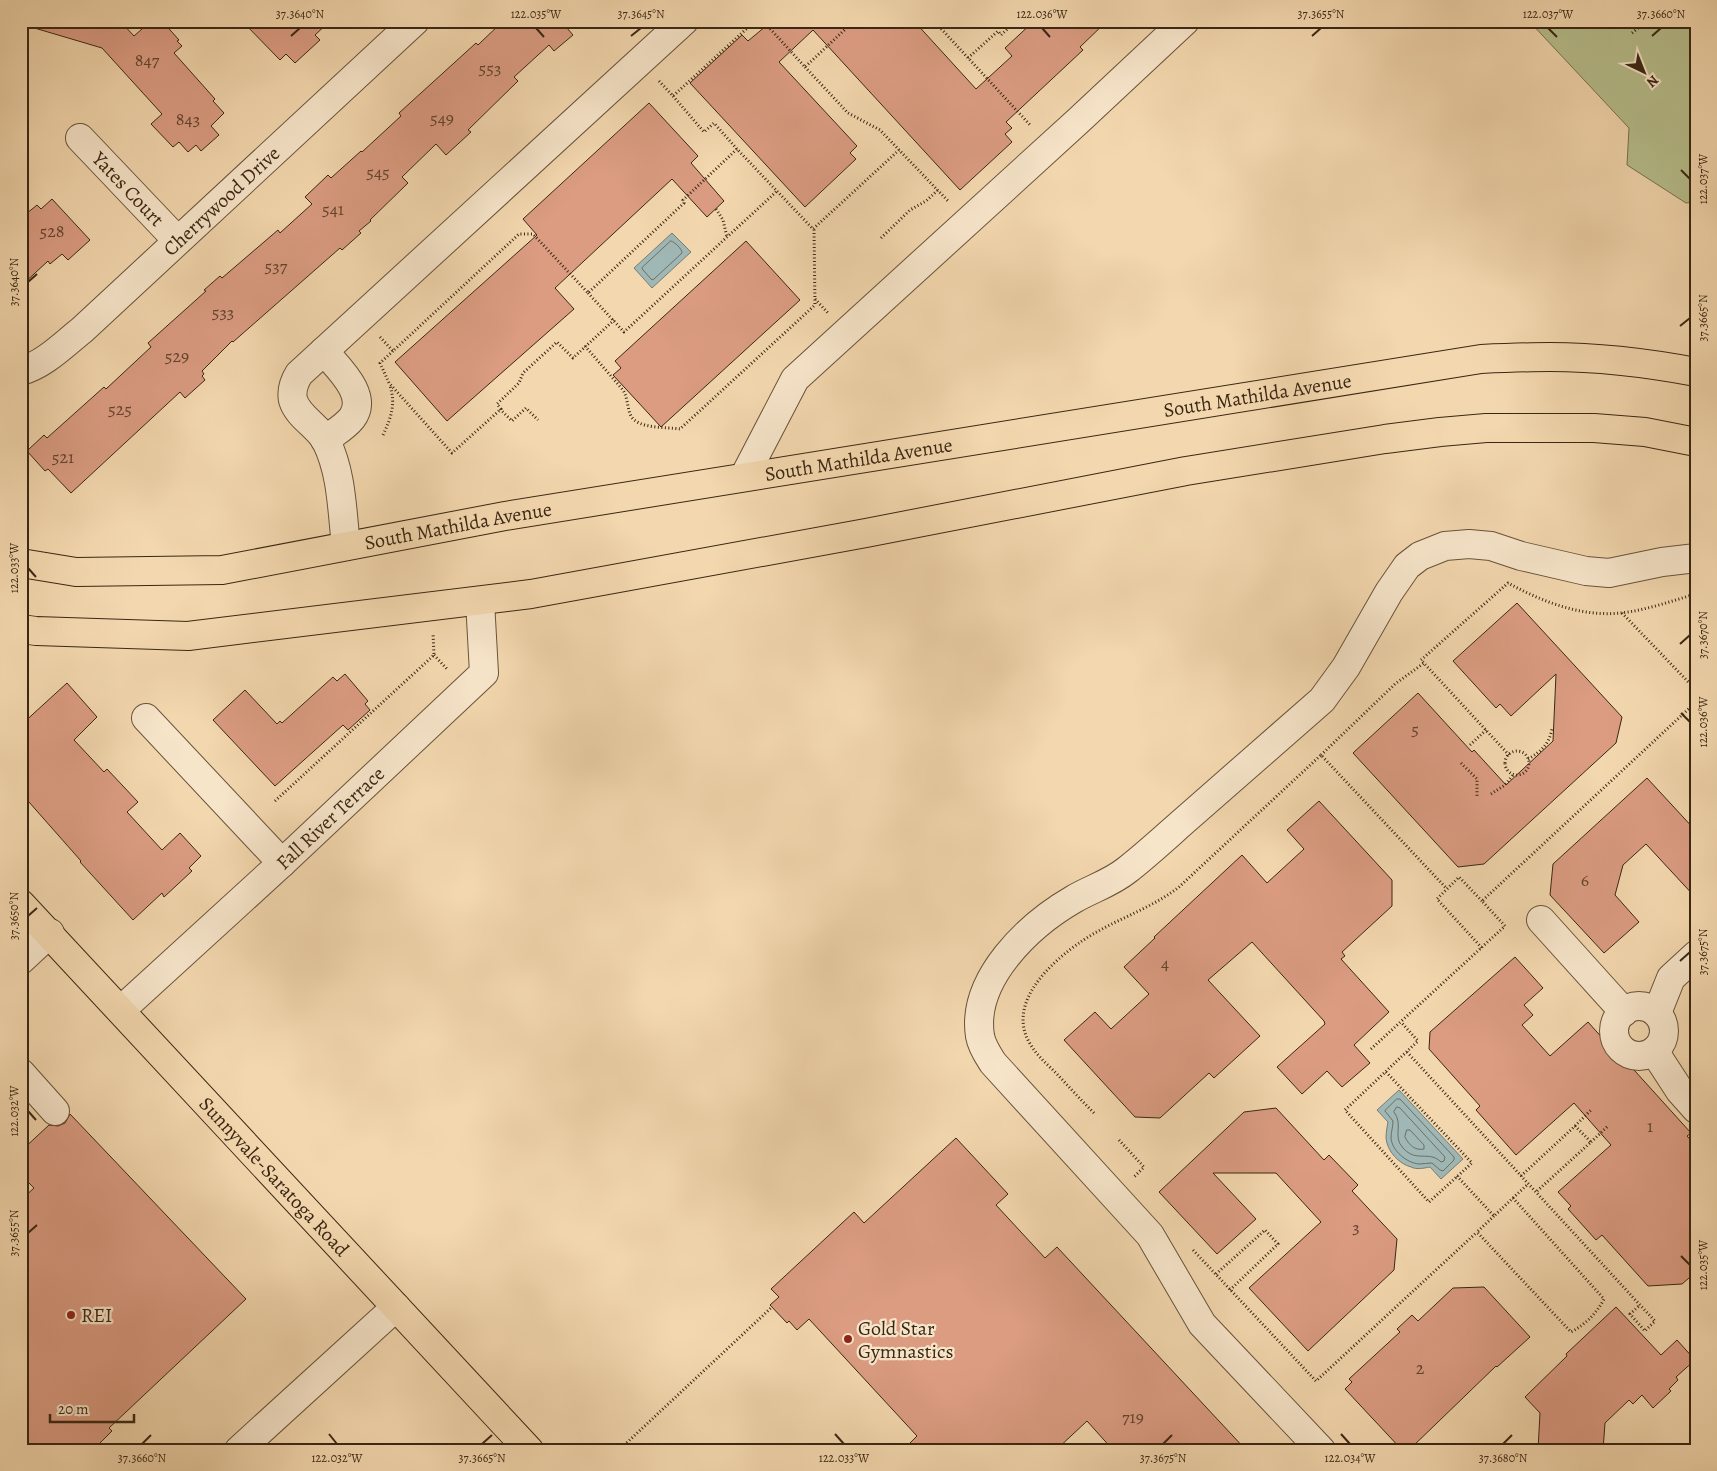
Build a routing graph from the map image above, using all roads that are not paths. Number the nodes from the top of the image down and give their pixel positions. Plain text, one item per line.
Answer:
1 (684, 21) edge
2 (1185, 21) edge
3 (413, 22) edge
4 (80, 138) dead end
5 (177, 240) junction
6 (324, 352) junction
7 (21, 371) edge
8 (1696, 372) edge
9 (325, 440) junction
10 (1696, 442) edge
11 (744, 478) junction
12 (346, 546) junction
13 (1696, 558) edge
14 (21, 563) edge
15 (480, 600) junction
16 (21, 629) edge
17 (146, 718) dead end
18 (282, 863) junction
19 (21, 904) edge
20 (1541, 920) dead end
21 (50, 933) junction
22 (1696, 955) edge
23 (21, 960) edge
24 (121, 1010) junction
25 (1624, 1012) junction
26 (1656, 1013) junction
27 (1654, 1051) junction
28 (21, 1073) edge
29 (1696, 1109) edge
30 (55, 1110) dead end
31 (396, 1307) junction
32 (239, 1450) edge
33 (529, 1450) edge
34 (1322, 1450) edge

1 - 6 street
2 - 11 street
3 - 5 street, Cherrywood Drive
4 - 5 street, Yates Court
5 - 7 street, Cherrywood Drive
6 - 9 street
6 - 9 street
8 - 11 main road, South Mathilda Avenue
9 - 12 street
10 - 15 main road
11 - 12 main road, South Mathilda Avenue
12 - 14 main road, South Mathilda Avenue
13 - 34 street
15 - 16 main road
15 - 18 street, Fall River Terrace
17 - 18 street
18 - 24 street, Fall River Terrace
19 - 21 main road, Sunnyvale-Saratoga Road
20 - 25 street
21 - 23 street
21 - 24 main road, Sunnyvale-Saratoga Road
22 - 26 street
24 - 31 main road, Sunnyvale-Saratoga Road
25 - 26 street
25 - 27 street
26 - 27 street
27 - 29 street
28 - 30 street
31 - 32 street
31 - 33 main road, Sunnyvale-Saratoga Road

